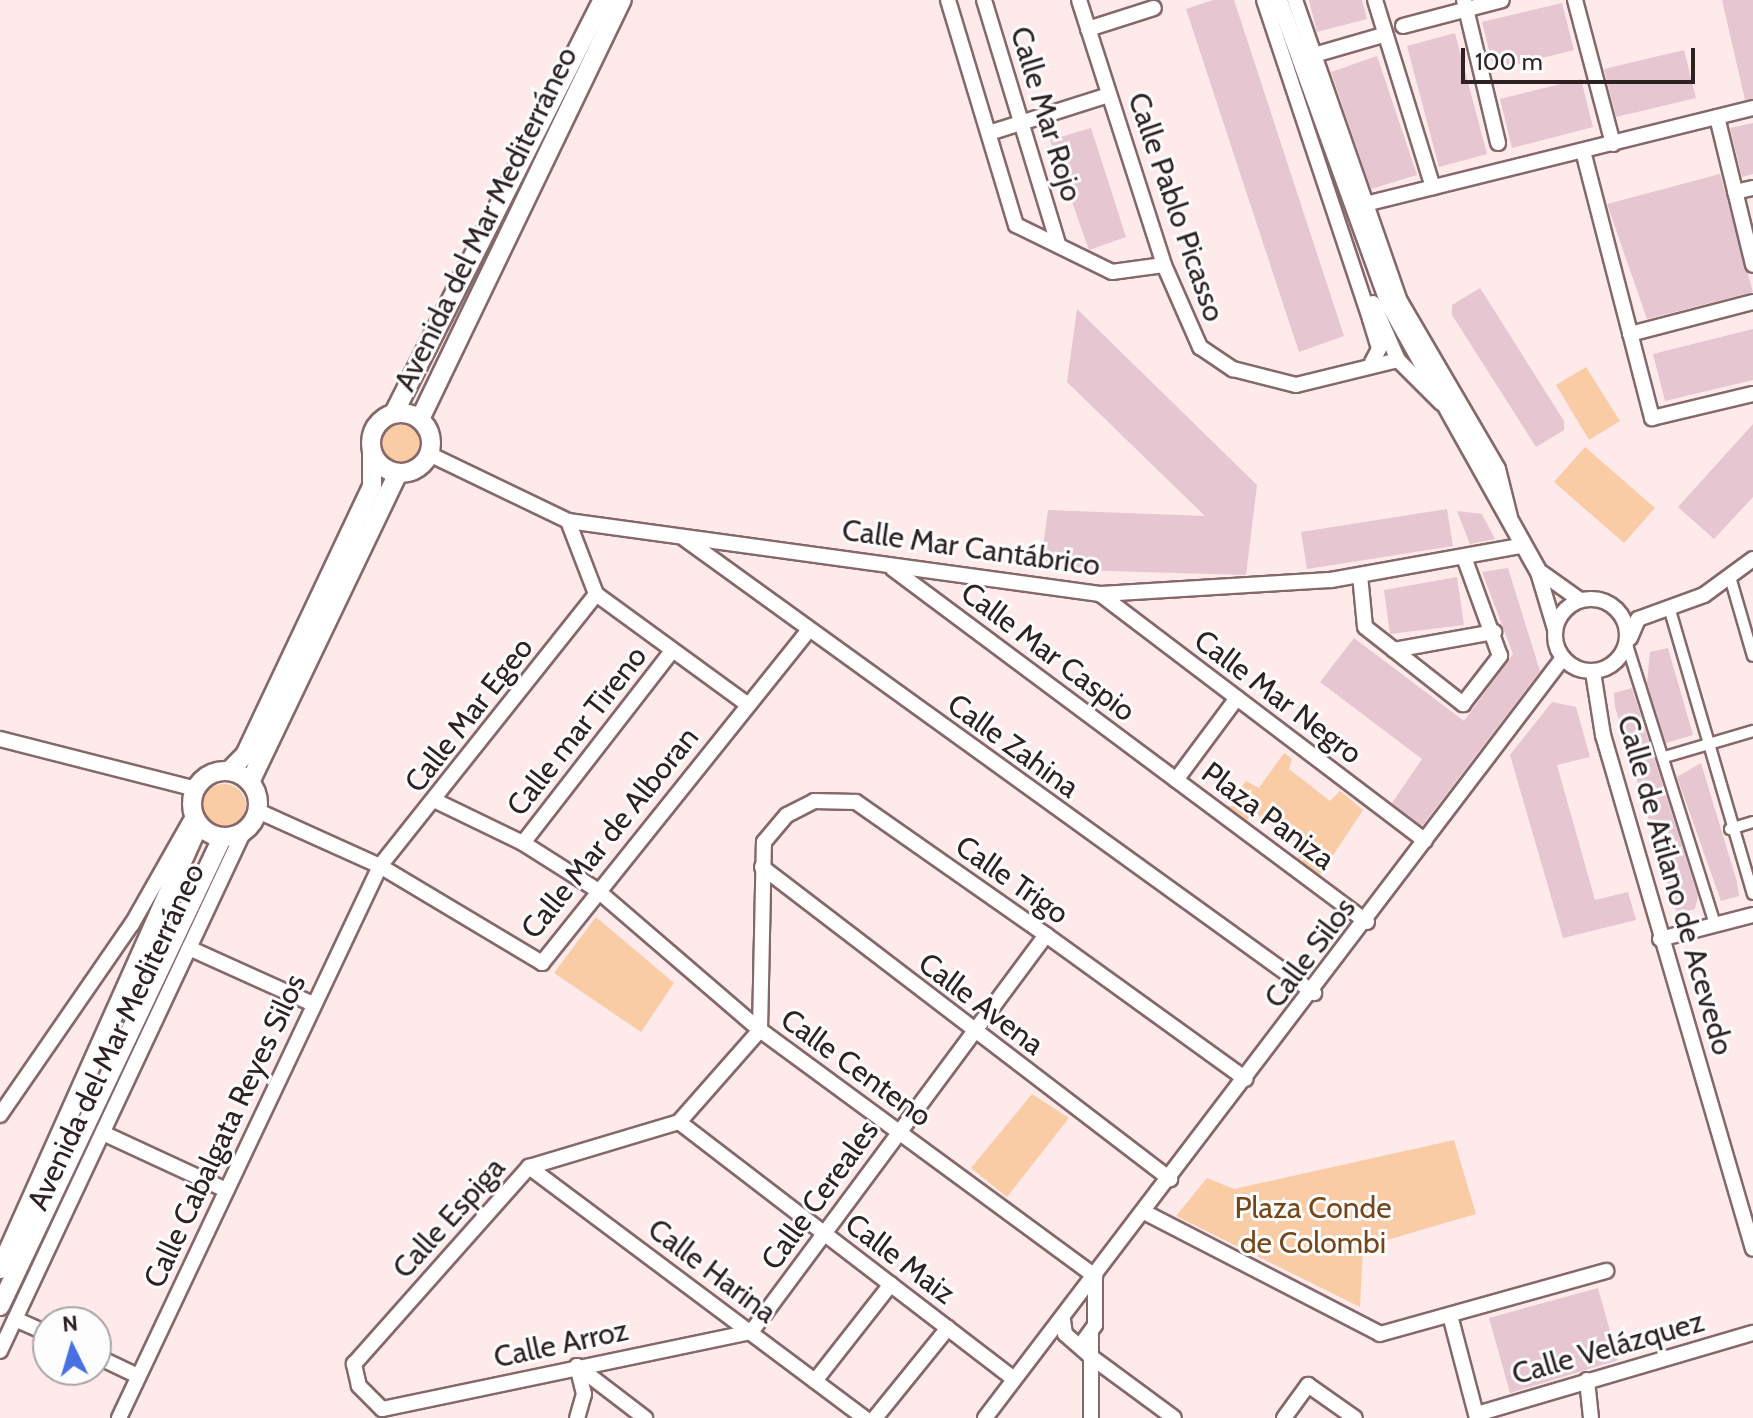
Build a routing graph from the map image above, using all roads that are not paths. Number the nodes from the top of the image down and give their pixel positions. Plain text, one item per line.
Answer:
1 (603, 0) edge
2 (622, 0) edge
3 (948, 0) edge
4 (984, 0) edge
5 (1079, 0) edge
6 (1264, 0) edge
7 (1279, 0) edge
8 (1295, 0) edge
9 (1375, 0) edge
10 (1502, 0) edge
11 (1575, 0) edge
12 (1465, 5) edge
13 (1154, 8) dead end
14 (1403, 26) dead end
15 (1088, 29) junction
16 (1383, 35) junction
17 (1314, 55) junction
18 (1109, 95) junction
19 (1753, 108) edge
20 (1717, 117) junction
21 (1022, 122) junction
22 (989, 133) junction
23 (1498, 143) dead end
24 (1613, 144) junction
25 (1583, 151) junction
26 (1433, 187) junction
27 (1753, 188) edge
28 (1735, 192) junction
29 (1365, 204) junction
30 (1334, 219) junction
31 (1058, 243) junction
32 (1164, 265) junction
33 (1753, 265) edge
34 (1753, 302) edge
35 (1630, 334) junction
36 (1398, 360) junction
37 (1372, 362) junction
38 (1753, 394) edge
39 (1441, 403) junction
40 (394, 413) junction
41 (420, 419) junction
42 (372, 454) junction
43 (429, 454) junction
44 (398, 473) junction
45 (568, 521) junction
46 (1511, 529) junction
47 (684, 538) junction
48 (1520, 546) junction
49 (1464, 557) junction
50 (1753, 559) edge
51 (889, 567) junction
52 (1537, 569) junction
53 (1360, 575) junction
54 (1730, 577) junction
55 (596, 594) junction
56 (1100, 594) junction
57 (1580, 600) junction
58 (1669, 607) junction
59 (1555, 629) junction
60 (808, 631) junction
61 (1494, 632) junction
62 (1627, 645) junction
63 (1394, 650) junction
64 (672, 651) junction
65 (1753, 656) edge
66 (1563, 658) junction
67 (1593, 672) junction
68 (1237, 698) junction
69 (748, 705) junction
70 (1753, 731) edge
71 (0, 739) edge
72 (1705, 744) junction
73 (1668, 756) junction
74 (229, 771) junction
75 (1176, 780) junction
76 (250, 782) junction
77 (196, 789) junction
78 (436, 801) junction
79 (258, 811) junction
80 (196, 820) junction
81 (1753, 822) edge
82 (1730, 829) junction
83 (243, 833) junction
84 (222, 838) junction
85 (1425, 841) junction
86 (523, 843) junction
87 (380, 866) junction
88 (762, 867) junction
89 (597, 890) junction
90 (1753, 894) edge
91 (1753, 915) edge
92 (1367, 922) junction
93 (1715, 924) junction
94 (1046, 935) junction
95 (1660, 939) junction
96 (189, 948) junction
97 (1314, 993) junction
98 (313, 1004) junction
99 (760, 1030) junction
100 (974, 1032) junction
101 (1246, 1079) junction
102 (0, 1115) edge
103 (679, 1122) junction
104 (899, 1132) junction
105 (103, 1133) junction
106 (529, 1167) junction
107 (1170, 1179) junction
108 (226, 1190) junction
109 (1146, 1213) junction
110 (824, 1233) junction
111 (1753, 1249) edge
112 (0, 1269) edge
113 (1606, 1271) dead end
114 (1095, 1276) junction
115 (891, 1284) junction
116 (0, 1306) edge
117 (1093, 1316) junction
118 (15, 1319) junction
119 (1451, 1319) junction
120 (1068, 1326) junction
121 (32, 1327) edge
122 (948, 1328) junction
123 (751, 1332) junction
124 (1753, 1333) edge
125 (1091, 1334) junction
126 (0, 1351) edge
127 (1090, 1356) junction
128 (112, 1364) edge
129 (577, 1366) junction
130 (138, 1376) junction
131 (1014, 1379) junction
132 (1587, 1380) junction
133 (815, 1381) junction
134 (382, 1409) joint
135 (1477, 1416) edge
136 (119, 1418) edge
137 (577, 1418) edge
138 (645, 1418) edge
139 (864, 1418) edge
140 (875, 1418) edge
141 (985, 1418) edge
142 (1091, 1418) edge
143 (1174, 1418) edge
144 (1284, 1418) edge
145 (1355, 1418) edge
146 (1591, 1418) edge

1 - 40 main road, Avenida del Mar Mediterráneo
2 - 41 main road, Avenida del Mar Mediterráneo
3 - 22 street, Calle Mar Rojo
4 - 21 street, Calle Mar Rojo
5 - 15 street, Calle Pablo Picasso
6 - 30 street
7 - 39 street
8 - 17 street
9 - 16 street
10 - 12 street
11 - 24 street
12 - 14 street
12 - 23 street
13 - 15 street
15 - 18 street, Calle Pablo Picasso
16 - 17 street
16 - 26 street
17 - 29 street
18 - 21 street, Calle Mar Rojo
18 - 32 street, Calle Pablo Picasso
19 - 20 street
20 - 24 street
20 - 28 street
21 - 22 street, Calle Mar Rojo
21 - 31 street, Calle Mar Rojo
22 - 31 street, Calle Mar Rojo
24 - 25 street
25 - 26 street
25 - 35 street
26 - 29 street
27 - 28 street
28 - 33 street
29 - 46 street
30 - 36 street
30 - 37 street
31 - 32 street, Calle Mar Rojo
32 - 37 street, Calle Pablo Picasso
34 - 35 street
35 - 38 street
36 - 37 street, Calle Pablo Picasso
36 - 39 street
39 - 46 street
40 - 41 main road
40 - 42 main road
41 - 43 main road
42 - 44 main road
42 - 74 main road
43 - 44 main road
43 - 45 street, Calle Mar Cantábrico
44 - 76 main road
45 - 47 street, Calle Mar Cantábrico
45 - 55 street
46 - 48 street
47 - 51 street, Calle Mar Cantábrico
47 - 60 street, Calle Zahina
48 - 49 street, Calle Mar Cantábrico
48 - 52 street
49 - 53 street, Calle Mar Cantábrico
49 - 61 street
50 - 54 street
51 - 56 street, Calle Mar Cantábrico
51 - 75 street, Calle Mar Caspio
52 - 57 street
52 - 59 street
53 - 56 street, Calle Mar Cantábrico
53 - 63 street
54 - 58 street
54 - 65 street
55 - 64 street
55 - 78 street, Calle Mar Egeo
56 - 68 street, Calle Mar Negro
57 - 59 street
57 - 62 street
58 - 62 street
58 - 72 street
59 - 66 street
60 - 69 street, Calle Mar de Alboran
60 - 97 street, Calle Zahina
61 - 63 street
61 - 63 street
62 - 67 street
62 - 73 street
64 - 69 street
64 - 86 street, Calle mar Tireno
66 - 67 street
66 - 85 street, Calle Silos
67 - 95 street, Calle de Atilano de Acevedo
68 - 75 street
68 - 85 street, Calle Mar Negro
69 - 89 street, Calle Mar de Alboran
70 - 72 street
71 - 77 street
72 - 73 street
72 - 82 street
73 - 93 street
74 - 76 main road
74 - 77 main road
75 - 92 street, Plaza Paniza
76 - 79 main road
77 - 80 main road
78 - 86 street, Calle Centeno
78 - 87 street, Calle Mar Egeo
79 - 83 main road
79 - 87 street
80 - 84 main road
80 - 102 street
80 - 112 main road, Avenida del Mar Mediterráneo
81 - 82 street
82 - 90 street
83 - 84 main road
83 - 96 street, Avenida del Mar Mediterráneo
84 - 116 main road, Avenida del Mar Mediterráneo
85 - 92 street, Calle Silos
86 - 89 street, Calle Centeno
87 - 89 street, Calle Mar de Alboran
87 - 98 street, Calle Cabalgata Reyes Silos
88 - 94 street, Calle Trigo
88 - 99 street, Calle Trigo
88 - 100 street, Calle Avena
89 - 99 street, Calle Centeno
91 - 93 street
92 - 97 street, Calle Silos
93 - 95 street
94 - 100 street, Calle Cereales
94 - 101 street, Calle Trigo
95 - 111 street, Calle de Atilano de Acevedo
96 - 98 street
96 - 105 street, Avenida del Mar Mediterráneo
97 - 101 street, Calle Silos
98 - 108 street, Calle Cabalgata Reyes Silos
99 - 103 street
99 - 104 street, Calle Centeno
100 - 104 street, Calle Cereales
100 - 107 street, Calle Avena
101 - 107 street, Calle Silos
103 - 106 street, Calle Espiga
103 - 110 street, Calle Maiz
104 - 110 street, Calle Cereales
104 - 114 street, Calle Centeno
105 - 108 street
105 - 118 street, Avenida del Mar Mediterráneo
106 - 123 street, Calle Harina
106 - 134 street, Calle Espiga
107 - 109 street, Calle Silos
108 - 130 street, Calle Cabalgata Reyes Silos
109 - 114 street, Calle Silos
109 - 119 street
110 - 115 street, Calle Maiz
110 - 123 street, Calle Cereales
113 - 119 street
114 - 117 street
114 - 120 street, Calle Silos
115 - 122 street, Calle Maiz
115 - 133 street
117 - 120 street
117 - 125 street
118 - 121 street
118 - 126 street, Avenida del Mar Mediterráneo
119 - 135 street
120 - 125 street
120 - 127 street
120 - 131 street, Calle Silos
122 - 131 street, Calle Maiz
122 - 140 street
123 - 129 street, Calle Arroz
123 - 133 street, Calle Harina
124 - 132 street, Calle Velázquez
125 - 127 street
127 - 142 street
127 - 143 street
128 - 130 street
129 - 134 street, Calle Arroz
129 - 137 street
129 - 138 street
130 - 136 street, Calle Cabalgata Reyes Silos
131 - 141 street, Calle Silos
132 - 135 street, Calle Velázquez
132 - 146 street
133 - 139 street, Calle Harina
144 - 145 street

